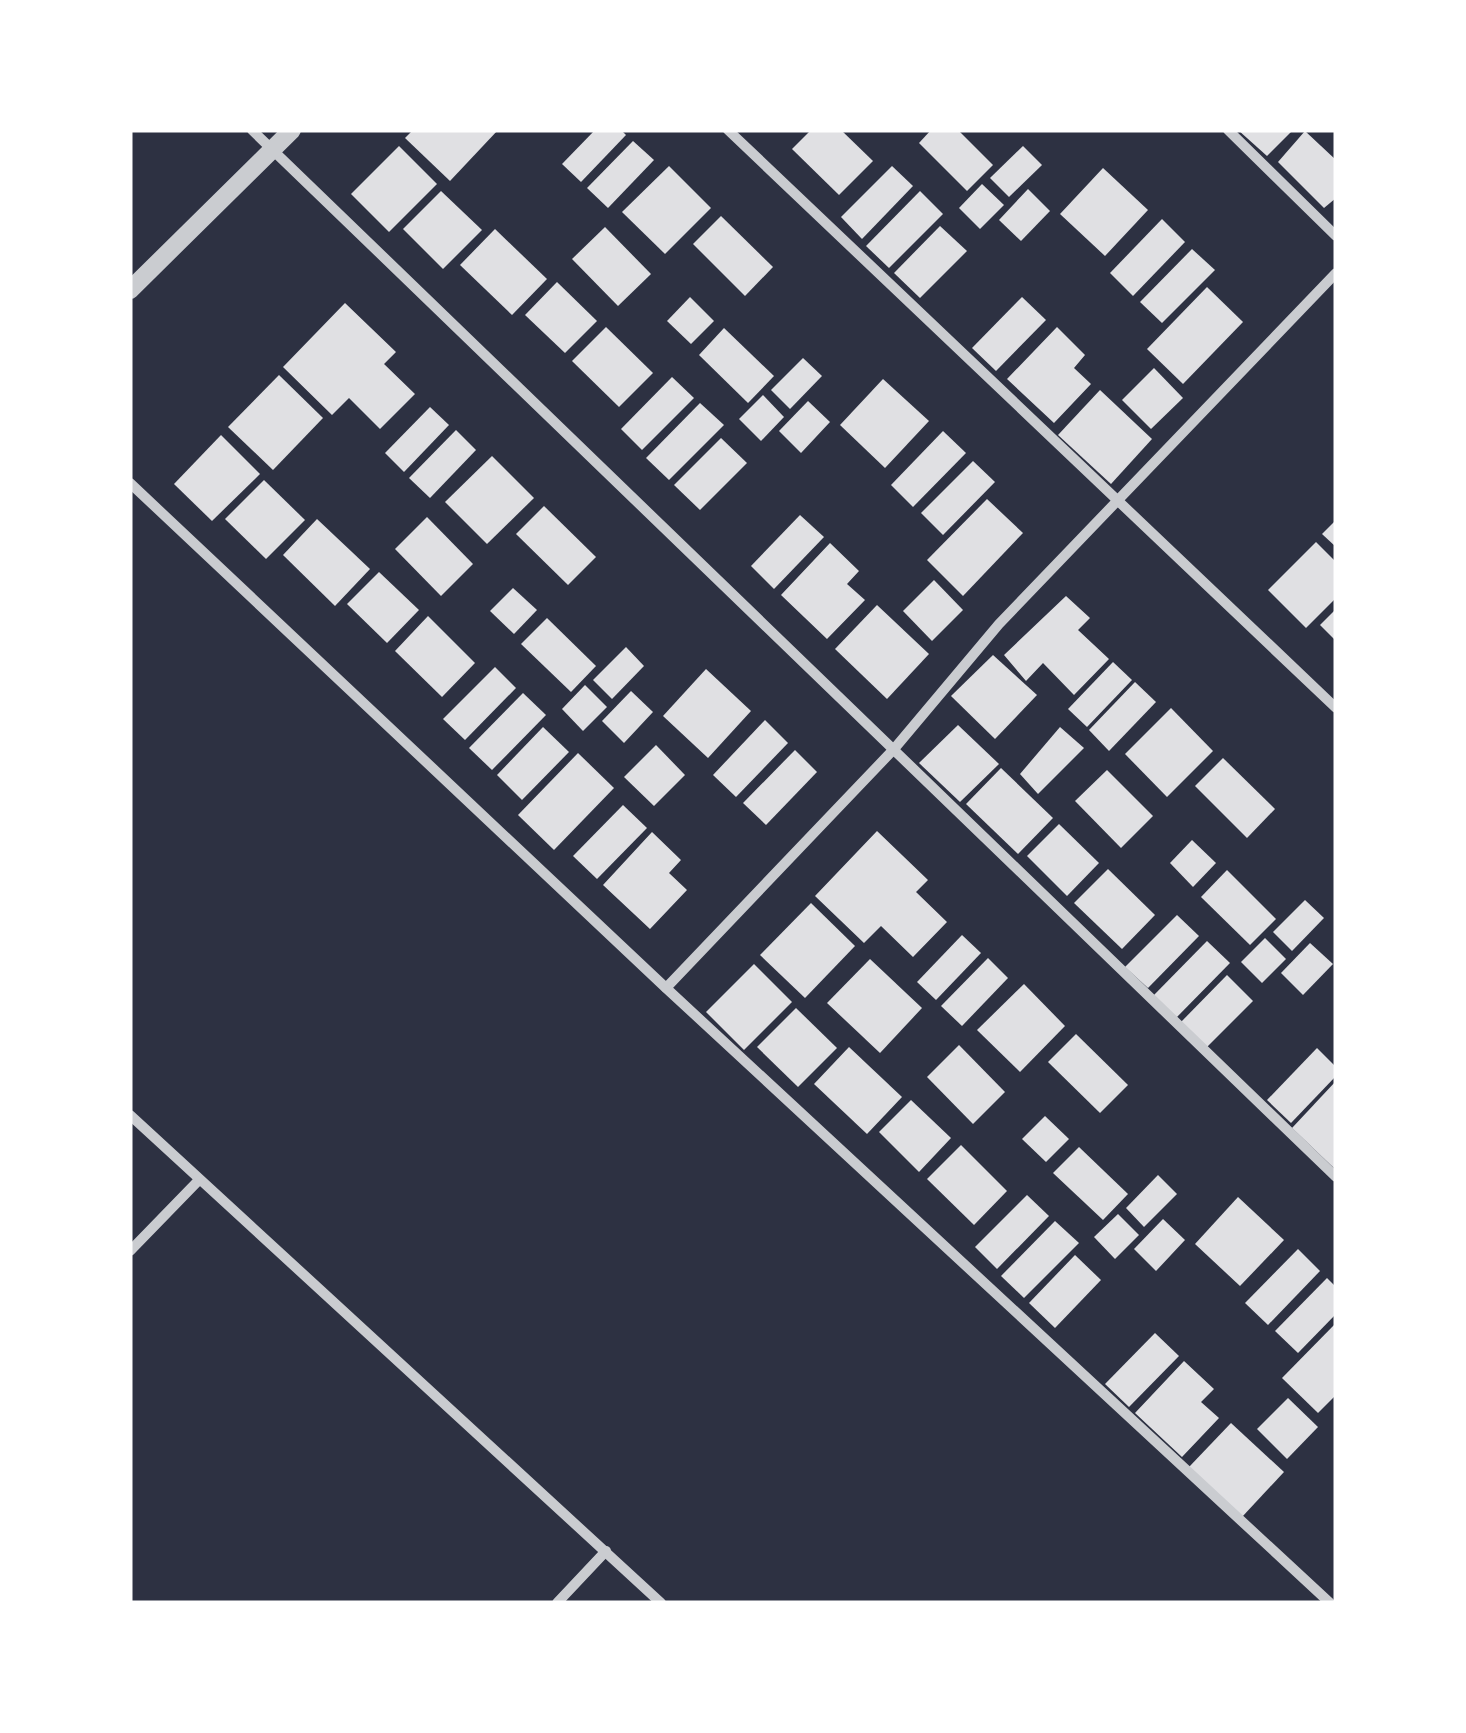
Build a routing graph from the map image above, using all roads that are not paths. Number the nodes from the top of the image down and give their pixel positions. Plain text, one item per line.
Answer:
1 (252, 130) edge
2 (292, 130) edge
3 (728, 130) edge
4 (1228, 130) edge
5 (273, 150) junction
6 (1336, 236) edge
7 (1336, 273) edge
8 (130, 290) edge
9 (130, 483) edge
10 (1120, 501) junction
11 (1336, 708) edge
12 (894, 749) junction
13 (666, 988) junction
14 (130, 1115) edge
15 (1336, 1177) edge
16 (198, 1181) junction
17 (130, 1251) edge
18 (606, 1550) junction
19 (557, 1603) edge
20 (661, 1603) edge
21 (1330, 1603) edge

1 - 5 street
2 - 5 street
3 - 10 street
4 - 6 street
5 - 8 street
5 - 12 street
7 - 10 street
9 - 13 street
10 - 11 street
10 - 12 street
12 - 13 street
12 - 15 street
13 - 21 street
14 - 16 street
16 - 17 street
16 - 18 street
18 - 19 street
18 - 20 street

